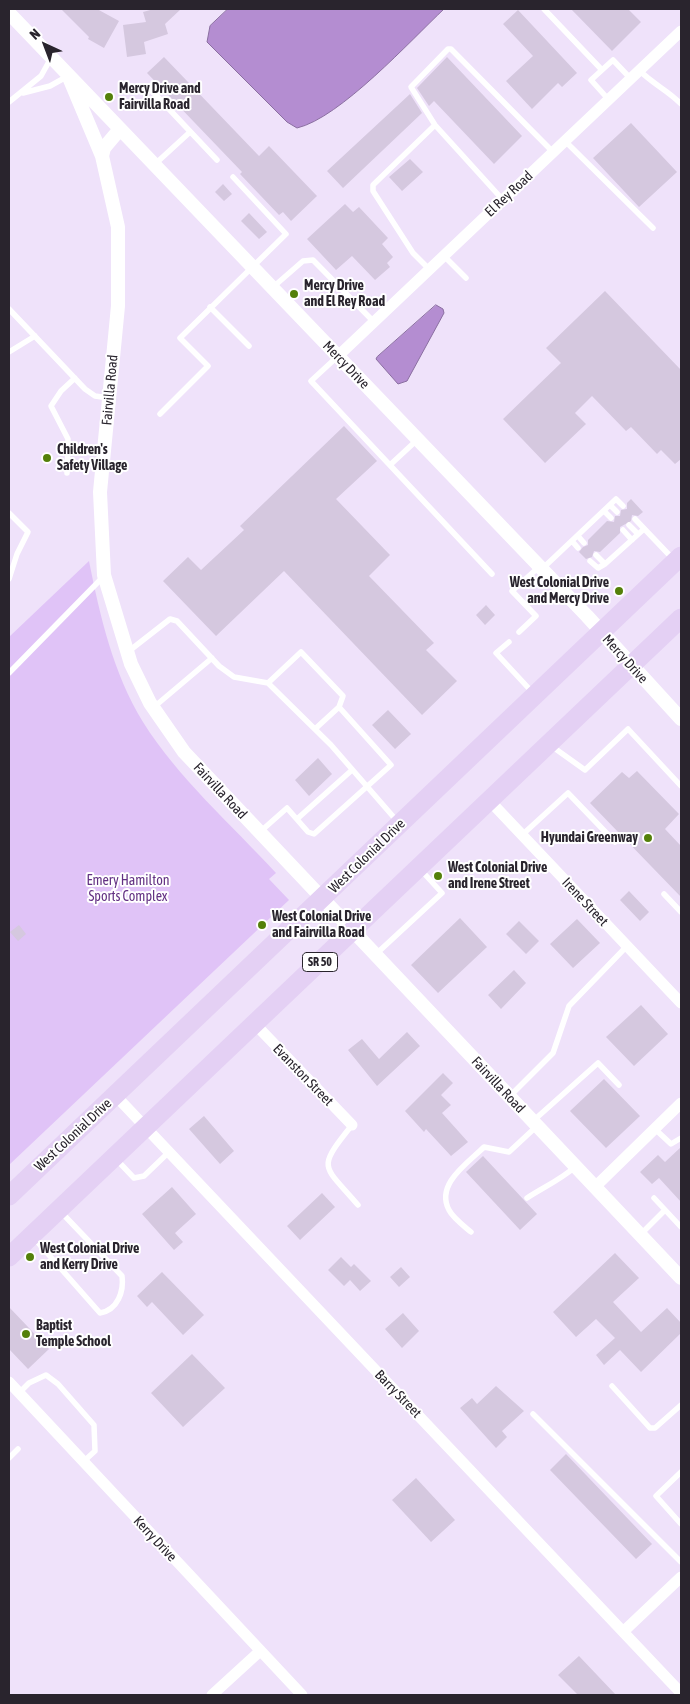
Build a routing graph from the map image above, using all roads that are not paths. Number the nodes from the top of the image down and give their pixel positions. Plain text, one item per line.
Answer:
1 (544, 9) edge
2 (9, 13) edge
3 (681, 32) edge
4 (52, 58) junction
5 (602, 70) junction
6 (640, 71) junction
7 (68, 75) junction
8 (631, 79) junction
9 (152, 91) dead end
10 (21, 94) junction
11 (609, 100) junction
12 (9, 102) edge
13 (681, 104) edge
14 (435, 125) junction
15 (120, 129) junction
16 (190, 132) junction
17 (565, 141) junction
18 (553, 152) junction
19 (102, 156) junction
20 (217, 160) dead end
21 (154, 165) junction
22 (233, 177) dead end
23 (504, 200) junction
24 (653, 228) dead end
25 (444, 256) junction
26 (251, 267) junction
27 (429, 270) junction
28 (466, 278) dead end
29 (272, 288) junction
30 (210, 307) junction
31 (9, 308) edge
32 (374, 322) junction
33 (35, 336) junction
34 (249, 346) dead end
35 (9, 352) edge
36 (337, 357) junction
37 (75, 378) junction
38 (109, 398) junction
39 (160, 414) dead end
40 (417, 440) junction
41 (390, 465) junction
42 (67, 473) dead end
43 (610, 505) junction
44 (623, 506) dead end
45 (604, 511) junction
46 (617, 512) dead end
47 (9, 513) edge
48 (611, 518) dead end
49 (635, 519) dead end
50 (629, 525) dead end
51 (644, 528) junction
52 (623, 530) dead end
53 (638, 534) junction
54 (578, 536) junction
55 (632, 540) junction
56 (572, 541) junction
57 (584, 543) dead end
58 (578, 548) dead end
59 (596, 555) dead end
60 (679, 559) edge
61 (590, 561) dead end
62 (605, 564) junction
63 (540, 568) junction
64 (492, 574) dead end
65 (104, 575) junction
66 (9, 579) edge
67 (681, 618) edge
68 (519, 632) dead end
69 (601, 633) junction
70 (509, 642) dead end
71 (127, 652) junction
72 (212, 658) junction
73 (631, 666) junction
74 (9, 673) edge
75 (268, 683) junction
76 (536, 695) junction
77 (153, 707) junction
78 (339, 707) junction
79 (681, 719) edge
80 (315, 729) junction
81 (548, 744) junction
82 (352, 770) junction
83 (681, 786) edge
84 (367, 787) junction
85 (489, 800) junction
86 (297, 819) junction
87 (400, 824) junction
88 (259, 832) junction
89 (522, 836) junction
90 (616, 842) dead end
91 (418, 868) junction
92 (664, 894) dead end
93 (322, 899) junction
94 (681, 912) edge
95 (352, 931) junction
96 (627, 946) junction
97 (375, 955) junction
98 (681, 1003) edge
99 (255, 1024) junction
100 (619, 1085) dead end
101 (115, 1095) junction
102 (509, 1097) junction
103 (681, 1103) edge
104 (535, 1124) junction
105 (352, 1125) joint
106 (145, 1128) junction
107 (655, 1129) junction
108 (681, 1138) edge
109 (169, 1152) junction
110 (114, 1157) junction
111 (575, 1167) junction
112 (595, 1187) junction
113 (9, 1196) edge
114 (527, 1198) dead end
115 (654, 1198) dead end
116 (358, 1205) dead end
117 (59, 1210) junction
118 (665, 1210) junction
119 (681, 1227) edge
120 (471, 1232) dead end
121 (640, 1235) junction
122 (31, 1236) junction
123 (9, 1257) edge
124 (681, 1278) edge
125 (9, 1382) edge
126 (612, 1386) dead end
127 (19, 1393) junction
128 (681, 1405) edge
129 (533, 1414) dead end
130 (18, 1449) dead end
131 (9, 1458) edge
132 (83, 1462) junction
133 (681, 1472) edge
134 (681, 1524) edge
135 (681, 1562) edge
136 (681, 1577) edge
137 (624, 1631) junction
138 (259, 1652) junction
139 (681, 1693) edge
140 (212, 1695) edge
141 (302, 1695) edge

1 - 5 lane
2 - 4 street, Mercy Drive
3 - 6 street, El Rey Road
4 - 7 street, Mercy Drive
4 - 10 lane
5 - 8 lane
5 - 11 lane
6 - 8 street, El Rey Road
6 - 13 lane
7 - 10 lane
7 - 15 street, Mercy Drive
7 - 19 street, Fairvilla Road
8 - 11 street, El Rey Road
9 - 16 lane
10 - 12 lane
11 - 17 street, El Rey Road
14 - 18 lane
14 - 23 lane
14 - 27 lane
15 - 19 street
15 - 21 street, Mercy Drive
16 - 20 lane
16 - 21 lane
17 - 18 street, El Rey Road
17 - 24 lane
18 - 23 street, El Rey Road
19 - 38 street, Fairvilla Road
21 - 26 street, Mercy Drive
22 - 26 lane
23 - 25 street, El Rey Road
25 - 27 street, El Rey Road
25 - 28 lane
26 - 29 street, Mercy Drive
26 - 30 lane
27 - 32 street, El Rey Road
29 - 32 lane
29 - 36 street, Mercy Drive
30 - 34 lane
30 - 39 lane
31 - 33 lane
32 - 36 street, El Rey Road
33 - 35 lane
33 - 37 lane
36 - 40 street, Mercy Drive
36 - 41 lane
37 - 38 lane
37 - 42 lane
38 - 65 street, Fairvilla Road
40 - 41 lane
40 - 63 street, Mercy Drive
41 - 64 lane
43 - 44 lane
43 - 45 lane
43 - 46 lane
45 - 48 lane
45 - 54 lane
47 - 66 lane
49 - 51 lane
50 - 53 lane
51 - 53 lane
51 - 60 lane
52 - 55 lane
53 - 55 lane
54 - 56 lane
54 - 57 lane
55 - 62 lane
56 - 58 lane
56 - 63 lane
59 - 62 lane
60 - 69 highway, West Colonial Drive
61 - 62 lane
63 - 68 lane
63 - 69 street, Mercy Drive
65 - 71 street, Fairvilla Road
65 - 74 lane
67 - 73 highway, SR 50
69 - 73 street, Mercy Drive
69 - 76 highway, West Colonial Drive
70 - 76 lane
71 - 72 lane
71 - 77 street, Fairvilla Road
72 - 75 lane
72 - 77 lane
73 - 79 street, Mercy Drive
73 - 81 highway, SR 50
75 - 78 lane
75 - 80 lane
76 - 87 highway, West Colonial Drive
77 - 88 street, Fairvilla Road
78 - 80 lane
78 - 84 lane
80 - 82 lane
81 - 83 lane
81 - 85 highway, SR 50
82 - 84 lane
82 - 86 lane
84 - 86 lane
84 - 87 lane
85 - 89 street, Irene Street
85 - 91 highway, SR 50
86 - 88 lane
87 - 93 highway, West Colonial Drive
88 - 93 street, Fairvilla Road
89 - 90 lane
89 - 96 street, Irene Street
91 - 95 highway, SR 50
91 - 97 lane
92 - 94 lane
93 - 95 street, Fairvilla Road
93 - 101 highway, West Colonial Drive
95 - 97 street, Fairvilla Road
95 - 99 highway, SR 50
96 - 98 street, Irene Street
96 - 102 lane
97 - 102 street, Fairvilla Road
99 - 105 street, Evanston Street
99 - 106 highway, SR 50
100 - 104 lane
101 - 106 street, Barry Street
101 - 113 highway, West Colonial Drive
102 - 104 street, Fairvilla Road
103 - 107 street
104 - 111 street, Fairvilla Road
104 - 120 lane
105 - 116 lane
106 - 109 street, Barry Street
106 - 110 highway, SR 50
107 - 108 lane
107 - 112 street
109 - 110 lane
109 - 137 street, Barry Street
110 - 117 highway, SR 50
111 - 112 street, Fairvilla Road
111 - 114 lane
112 - 121 street, Fairvilla Road
115 - 118 lane
117 - 122 highway, SR 50
117 - 122 lane
118 - 119 lane
118 - 121 lane
121 - 124 street, Fairvilla Road
122 - 123 highway, SR 50
125 - 127 street, Kerry Drive
126 - 128 lane
127 - 132 street, Kerry Drive
127 - 132 lane
129 - 135 lane
130 - 131 lane
132 - 138 street, Kerry Drive
133 - 134 lane
136 - 137 street
137 - 139 street, Barry Street
138 - 140 street
138 - 141 street, Kerry Drive

